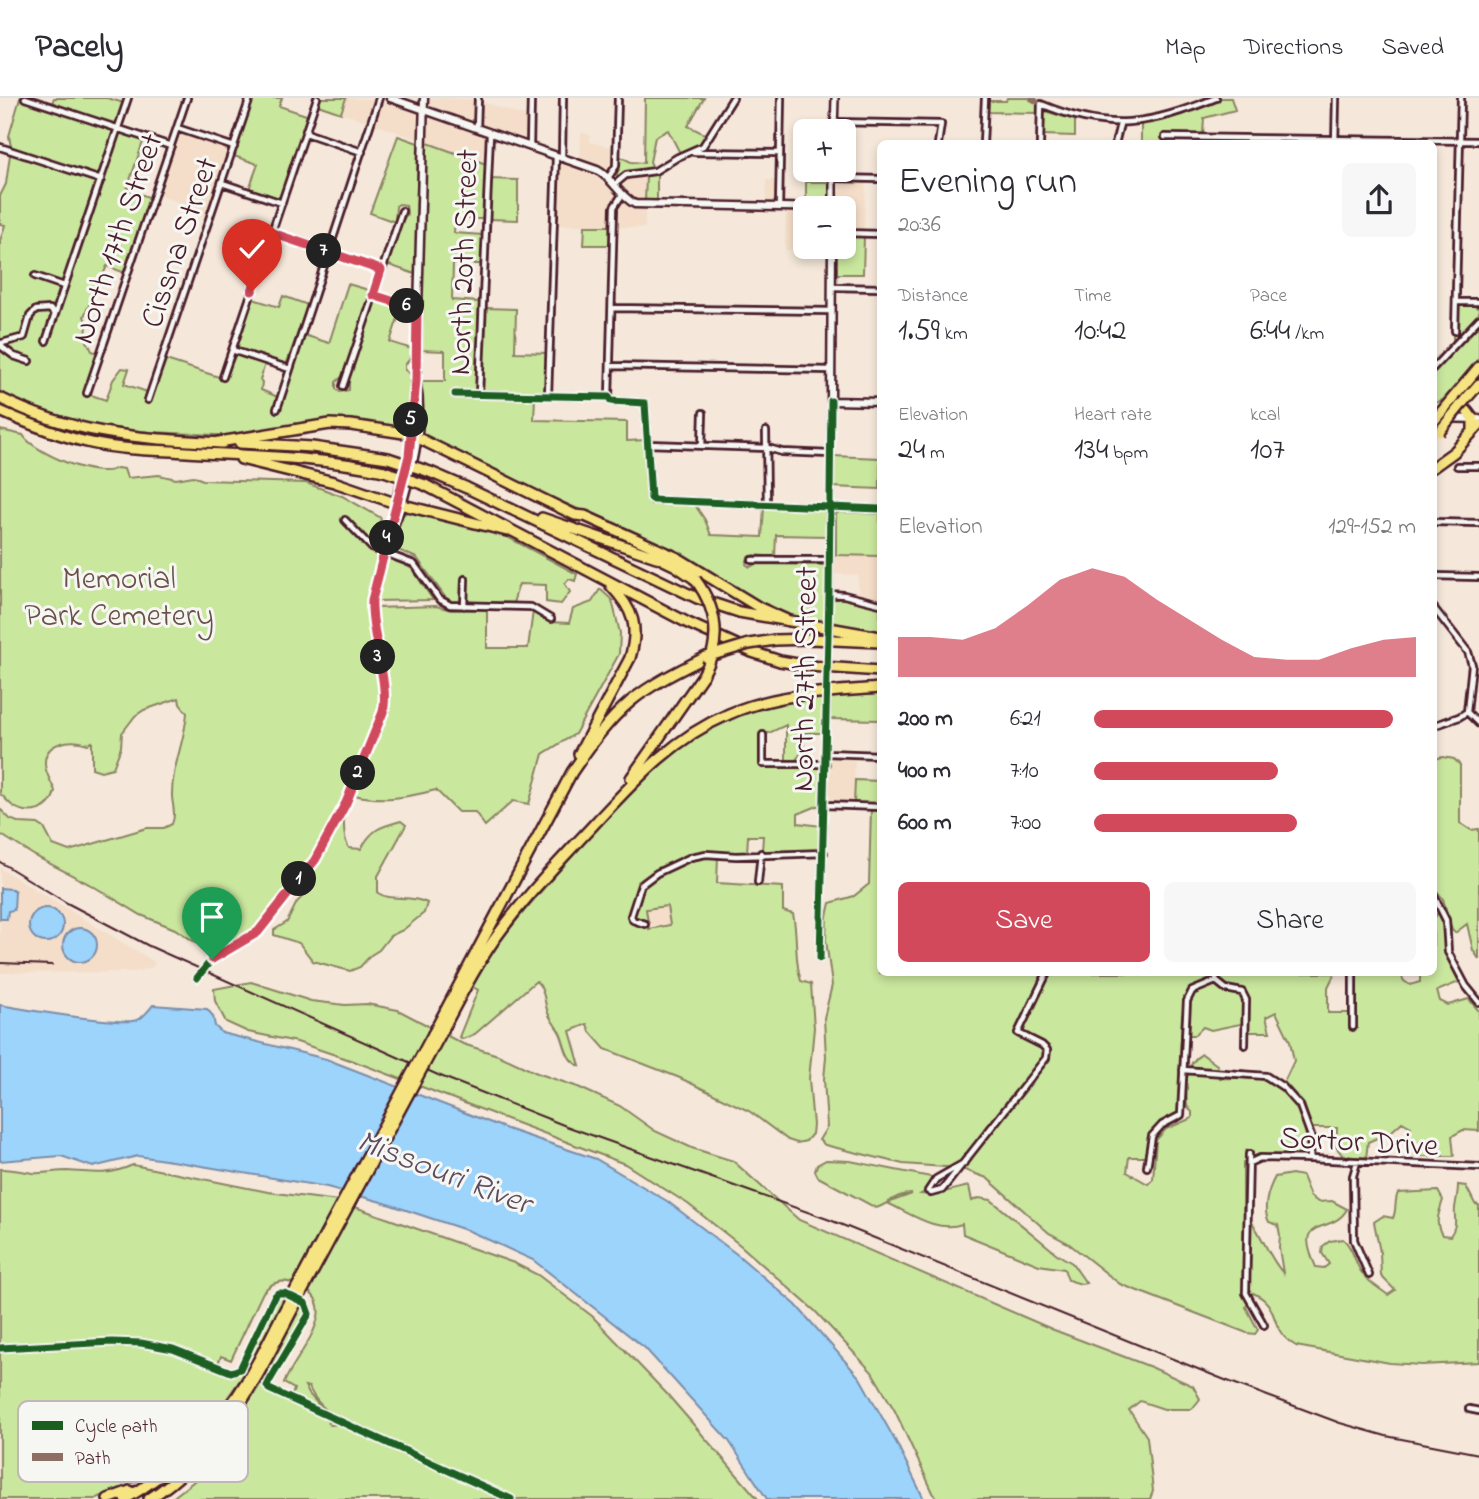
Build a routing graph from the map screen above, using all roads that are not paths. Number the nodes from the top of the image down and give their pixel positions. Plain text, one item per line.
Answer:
1 (24, 98) edge
2 (128, 98) edge
3 (187, 98) edge
4 (250, 98) edge
5 (317, 98) edge
6 (379, 98) edge
7 (390, 98) edge
8 (424, 98) edge
9 (478, 98) edge
10 (531, 98) edge
11 (563, 98) edge
12 (618, 98) edge
13 (733, 98) edge
14 (781, 98) edge
15 (835, 98) edge
16 (985, 98) edge
17 (1216, 98) edge
18 (1336, 98) edge
19 (1461, 98) edge
20 (424, 109) junction
21 (834, 119) edge
22 (856, 122) edge
23 (1120, 124) junction
24 (118, 128) junction
25 (177, 128) junction
26 (477, 128) junction
27 (490, 132) junction
28 (306, 133) junction
29 (1165, 137) dead end
30 (939, 140) edge
31 (983, 140) edge
32 (1040, 140) edge
33 (1116, 140) edge
34 (1212, 140) edge
35 (1335, 140) edge
36 (1437, 141) edge
37 (1459, 141) junction
38 (1479, 141) edge
39 (171, 146) junction
40 (530, 146) junction
41 (0, 147) edge
42 (234, 147) junction
43 (362, 152) junction
44 (690, 152) junction
45 (780, 153) junction
46 (559, 157) junction
47 (608, 178) junction
48 (856, 178) edge
49 (877, 179) edge
50 (101, 180) junction
51 (222, 183) junction
52 (614, 185) junction
53 (622, 195) junction
54 (282, 203) junction
55 (779, 207) junction
56 (793, 207) edge
57 (402, 211) dead end
58 (272, 233) junction
59 (856, 233) edge
60 (877, 234) edge
61 (328, 253) junction
62 (832, 259) edge
63 (381, 270) junction
64 (35, 276) dead end
65 (64, 286) junction
66 (832, 287) junction
67 (877, 288) edge
68 (373, 295) junction
69 (1456, 302) junction
70 (1478, 304) edge
71 (612, 308) junction
72 (417, 309) junction
73 (831, 311) junction
74 (54, 315) junction
75 (1479, 319) edge
76 (1455, 331) dead end
77 (46, 341) dead end
78 (232, 350) junction
79 (29, 361) dead end
80 (1437, 364) edge
81 (611, 366) junction
82 (1479, 367) edge
83 (289, 369) junction
84 (831, 370) junction
85 (223, 377) dead end
86 (1479, 384) edge
87 (343, 386) dead end
88 (87, 393) dead end
89 (455, 394) dead end
90 (479, 394) junction
91 (548, 396) junction
92 (609, 397) junction
93 (0, 398) edge
94 (148, 400) dead end
95 (831, 401) junction
96 (877, 402) edge
97 (277, 409) dead end
98 (0, 411) edge
99 (1437, 412) edge
100 (703, 414) dead end
101 (1437, 416) edge
102 (1475, 419) edge
103 (1437, 420) edge
104 (766, 431) dead end
105 (1437, 434) edge
106 (414, 436) junction
107 (219, 442) junction
108 (648, 444) junction
109 (702, 446) junction
110 (768, 448) junction
111 (218, 454) junction
112 (830, 454) junction
113 (1437, 464) edge
114 (1457, 466) dead end
115 (1479, 466) edge
116 (496, 502) junction
117 (399, 504) junction
118 (767, 504) junction
119 (830, 508) junction
120 (877, 509) edge
121 (575, 515) junction
122 (345, 520) dead end
123 (1437, 522) edge
124 (1479, 523) edge
125 (521, 535) junction
126 (385, 551) junction
127 (656, 557) junction
128 (752, 560) dead end
129 (830, 560) junction
130 (1437, 576) edge
131 (1479, 577) edge
132 (465, 579) dead end
133 (606, 580) junction
134 (830, 594) junction
135 (877, 603) edge
136 (464, 606) junction
137 (1437, 612) edge
138 (551, 619) dead end
139 (789, 621) junction
140 (877, 636) edge
141 (877, 642) edge
142 (877, 671) edge
143 (877, 688) edge
144 (1466, 712) junction
145 (1479, 724) edge
146 (1437, 725) edge
147 (763, 736) dead end
148 (826, 753) junction
149 (877, 755) edge
150 (826, 764) junction
151 (572, 772) junction
152 (614, 803) junction
153 (825, 805) junction
154 (877, 807) edge
155 (761, 853) junction
156 (824, 853) junction
157 (758, 882) dead end
158 (1437, 902) edge
159 (645, 924) dead end
160 (820, 958) dead end
161 (1046, 976) edge
162 (1216, 976) edge
163 (1353, 976) edge
164 (197, 978) dead end
165 (1216, 981) junction
166 (1479, 1002) edge
167 (1353, 1027) dead end
168 (436, 1035) junction
169 (1245, 1045) dead end
170 (1183, 1070) junction
171 (1249, 1154) dead end
172 (1310, 1159) junction
173 (1341, 1160) junction
174 (1357, 1161) junction
175 (964, 1163) junction
176 (1249, 1163) junction
177 (1147, 1167) dead end
178 (1479, 1167) edge
179 (1353, 1176) junction
180 (1369, 1275) dead end
181 (292, 1303) junction
182 (1264, 1325) dead end
183 (231, 1401) edge
184 (245, 1401) edge
185 (1469, 1409) dead end
186 (1479, 1410) edge
187 (148, 1482) edge
188 (152, 1482) edge
189 (172, 1482) edge
190 (108, 1499) edge
191 (124, 1499) edge
192 (149, 1499) edge

1 - 24 street
2 - 24 street
3 - 25 street, North 17th Street
4 - 42 street, Cissna Street
5 - 28 street
6 - 43 street
7 - 20 main road
8 - 20 main road
9 - 26 street, North 20th Street
10 - 40 street
11 - 46 street
12 - 47 street
13 - 44 street
14 - 45 street
15 - 21 street
16 - 31 street
17 - 23 street
18 - 35 street
19 - 37 street
20 - 26 main road
20 - 72 main road
22 - 30 street
23 - 32 street
23 - 33 street
24 - 39 street
24 - 50 street
25 - 39 street, North 17th Street
25 - 42 street
26 - 27 main road
27 - 40 main road
27 - 90 street, North 20th Street
28 - 43 street
28 - 54 street
29 - 34 street
36 - 37 street
37 - 38 street
37 - 69 street
39 - 88 street, North 17th Street
40 - 46 main road
41 - 50 street
42 - 51 street, Cissna Street
43 - 61 street
44 - 45 street
44 - 52 street
45 - 55 street
46 - 47 main road
46 - 91 street
47 - 52 main road
48 - 49 street
50 - 65 street
51 - 54 street
51 - 94 street, Cissna Street
52 - 53 main road
53 - 55 main road
53 - 71 street
54 - 58 street
55 - 56 main road
57 - 63 street
58 - 61 street
58 - 78 street
59 - 60 street
61 - 63 street
61 - 83 street
62 - 66 main road, North 27th Street
63 - 68 street
64 - 65 street
65 - 74 street
66 - 67 street
66 - 73 main road, North 27th Street
68 - 72 street
68 - 87 street
69 - 70 street
69 - 76 street
71 - 73 street
71 - 81 street
72 - 106 main road
73 - 84 main road, North 27th Street
74 - 77 street
74 - 79 street
75 - 80 street
78 - 83 street
78 - 85 street
81 - 84 street
81 - 92 street
82 - 101 highway, bridge
83 - 97 street
84 - 95 main road, North 27th Street
86 - 105 highway, bridge
89 - 90 street
90 - 91 street
91 - 92 street
92 - 108 street
93 - 107 highway
95 - 96 main road
95 - 112 street, North 27th Street
98 - 111 highway
99 - 102 main road
100 - 109 street
102 - 103 main road
102 - 113 highway
104 - 110 street
106 - 107 highway
106 - 117 main road
106 - 121 highway
107 - 116 highway, bridge
108 - 109 street
108 - 118 street
109 - 110 street
110 - 112 street
110 - 118 street
111 - 117 highway
111 - 125 highway, bridge
112 - 119 street, North 27th Street
114 - 115 street
116 - 127 highway
116 - 139 highway
117 - 125 highway
117 - 126 street
118 - 119 street
119 - 120 street
119 - 129 street, North 27th Street
121 - 127 highway
121 - 139 highway
122 - 126 street
123 - 124 street
125 - 133 highway
126 - 136 street
126 - 164 street
127 - 152 highway, bridge
128 - 129 street
129 - 134 street, North 27th Street
130 - 131 street
132 - 136 street
133 - 142 highway
133 - 151 highway
134 - 135 street
134 - 148 street, North 27th Street, bridge
136 - 138 street
137 - 144 street
139 - 140 highway
141 - 151 highway, bridge
143 - 152 highway
144 - 145 street
144 - 146 street
147 - 150 street
148 - 149 street
148 - 150 street, North 27th Street
150 - 153 street, North 27th Street
151 - 168 highway
152 - 168 highway
153 - 154 street
153 - 156 street, North 27th Street
155 - 156 street
155 - 157 street
155 - 159 street
156 - 160 street, North 27th Street
158 - 166 street
161 - 175 street
162 - 165 street
163 - 167 street
165 - 169 street
165 - 170 street
168 - 181 highway, bridge
170 - 172 street
170 - 177 street
171 - 176 street, Sortor Drive
172 - 173 street, Sortor Drive
172 - 176 street, Sortor Drive
173 - 174 street, Sortor Drive
173 - 179 street
174 - 178 street, Sortor Drive
174 - 179 street
175 - 175 street
176 - 182 street
179 - 180 street
181 - 183 highway
181 - 184 highway
185 - 186 street
187 - 190 highway
188 - 191 highway
189 - 192 highway

